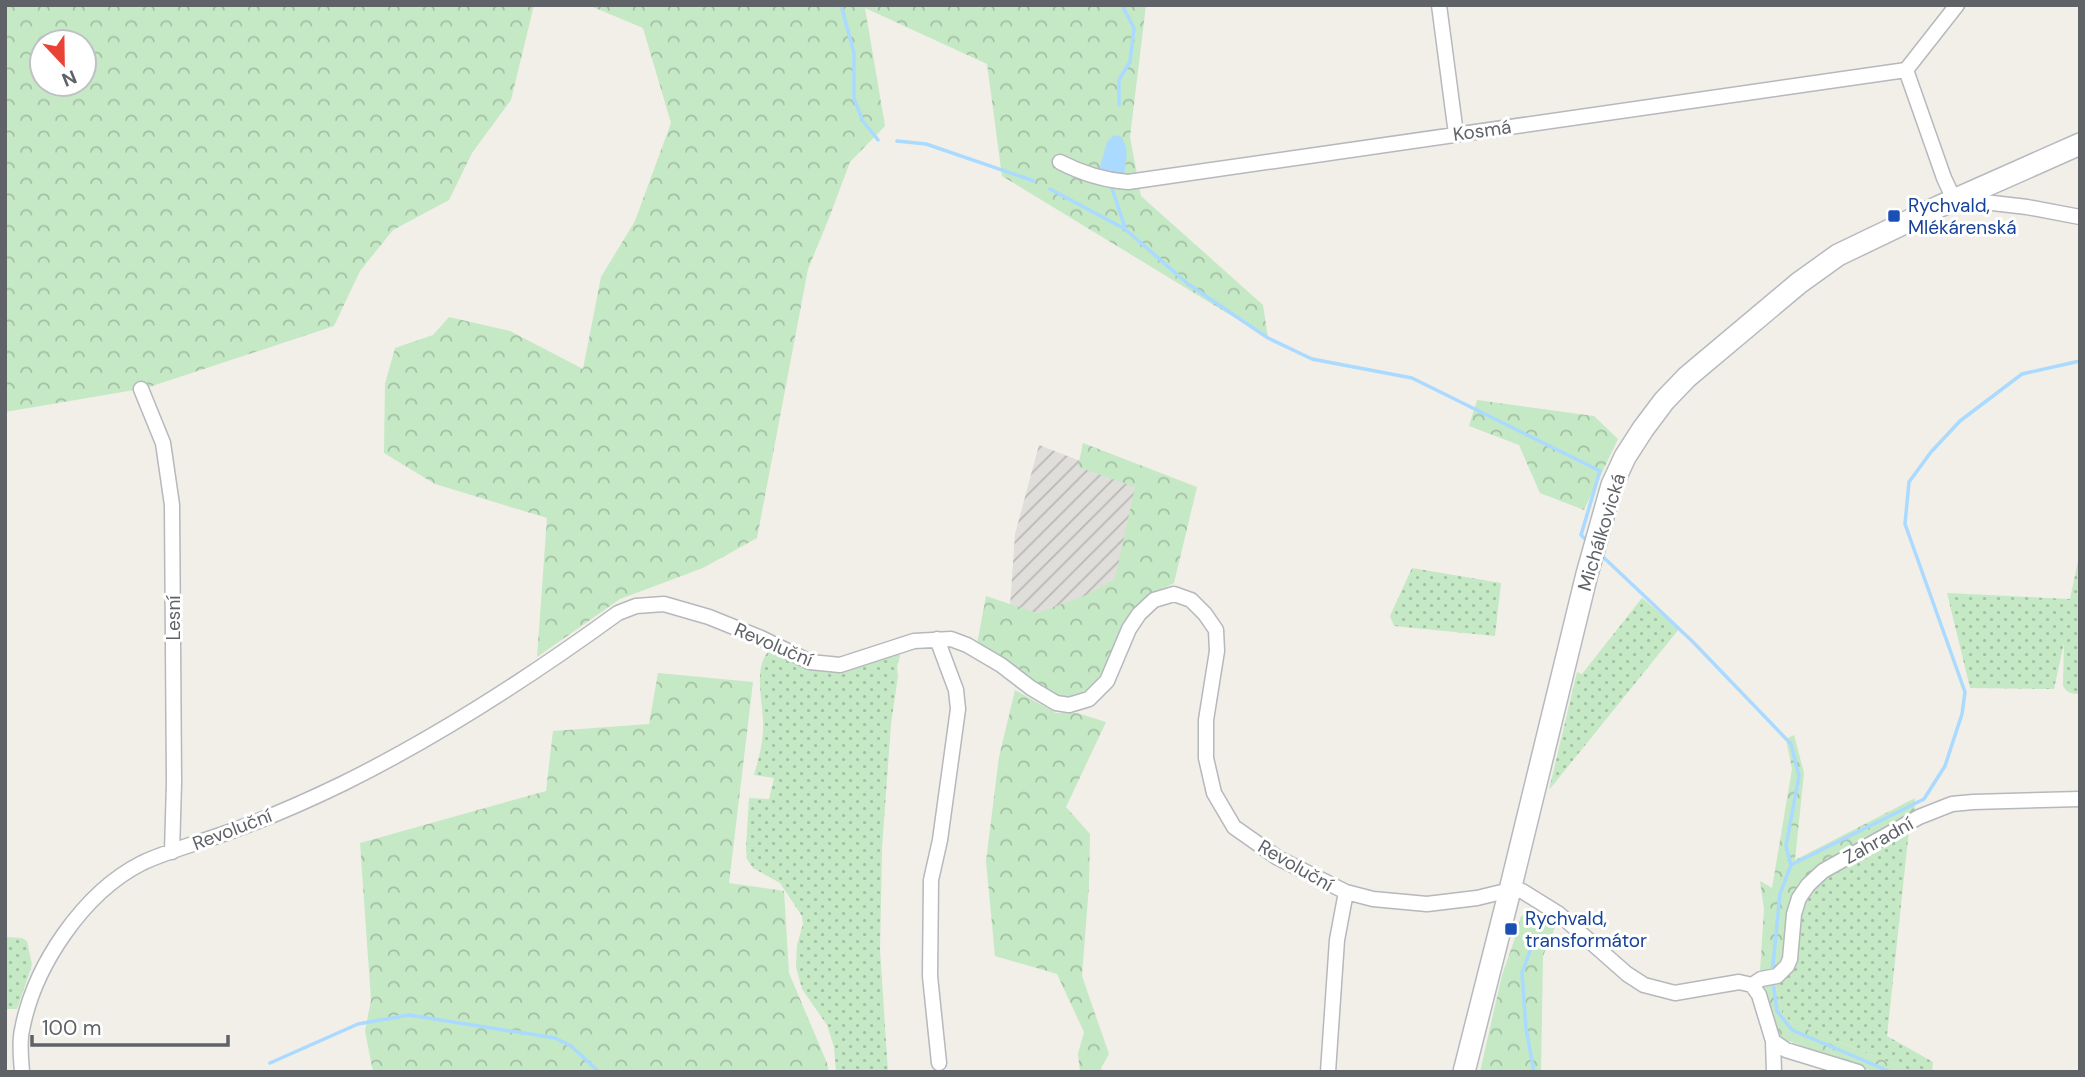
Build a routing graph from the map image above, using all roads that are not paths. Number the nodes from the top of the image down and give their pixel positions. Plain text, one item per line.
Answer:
1 (1438, 5) edge
2 (1957, 5) edge
3 (1906, 70) junction
4 (1457, 134) junction
5 (2080, 144) edge
6 (1060, 162) dead end
7 (1958, 199) junction
8 (2080, 217) edge
9 (141, 389) dead end
10 (937, 639) junction
11 (2080, 799) edge
12 (172, 852) junction
13 (1510, 890) junction
14 (1346, 892) junction
15 (1757, 982) junction
16 (1773, 1041) junction
17 (939, 1063) dead end
18 (22, 1072) edge
19 (1328, 1072) edge
20 (1464, 1072) edge
21 (1774, 1072) edge
22 (1858, 1072) edge

1 - 4 street
2 - 3 street
3 - 4 street, Kosmá
3 - 7 street
4 - 6 street, Kosmá
5 - 7 street, Michálkovická
7 - 8 street
7 - 13 street, Michálkovická
9 - 12 street, Lesní
10 - 12 street, Revoluční
10 - 14 street, Revoluční
10 - 17 street
11 - 15 street, Zahradní
12 - 18 street, Revoluční
13 - 14 street, Revoluční
13 - 15 street, Zahradní
13 - 20 street, Michálkovická
14 - 19 street
15 - 16 street
16 - 21 street
16 - 22 street

